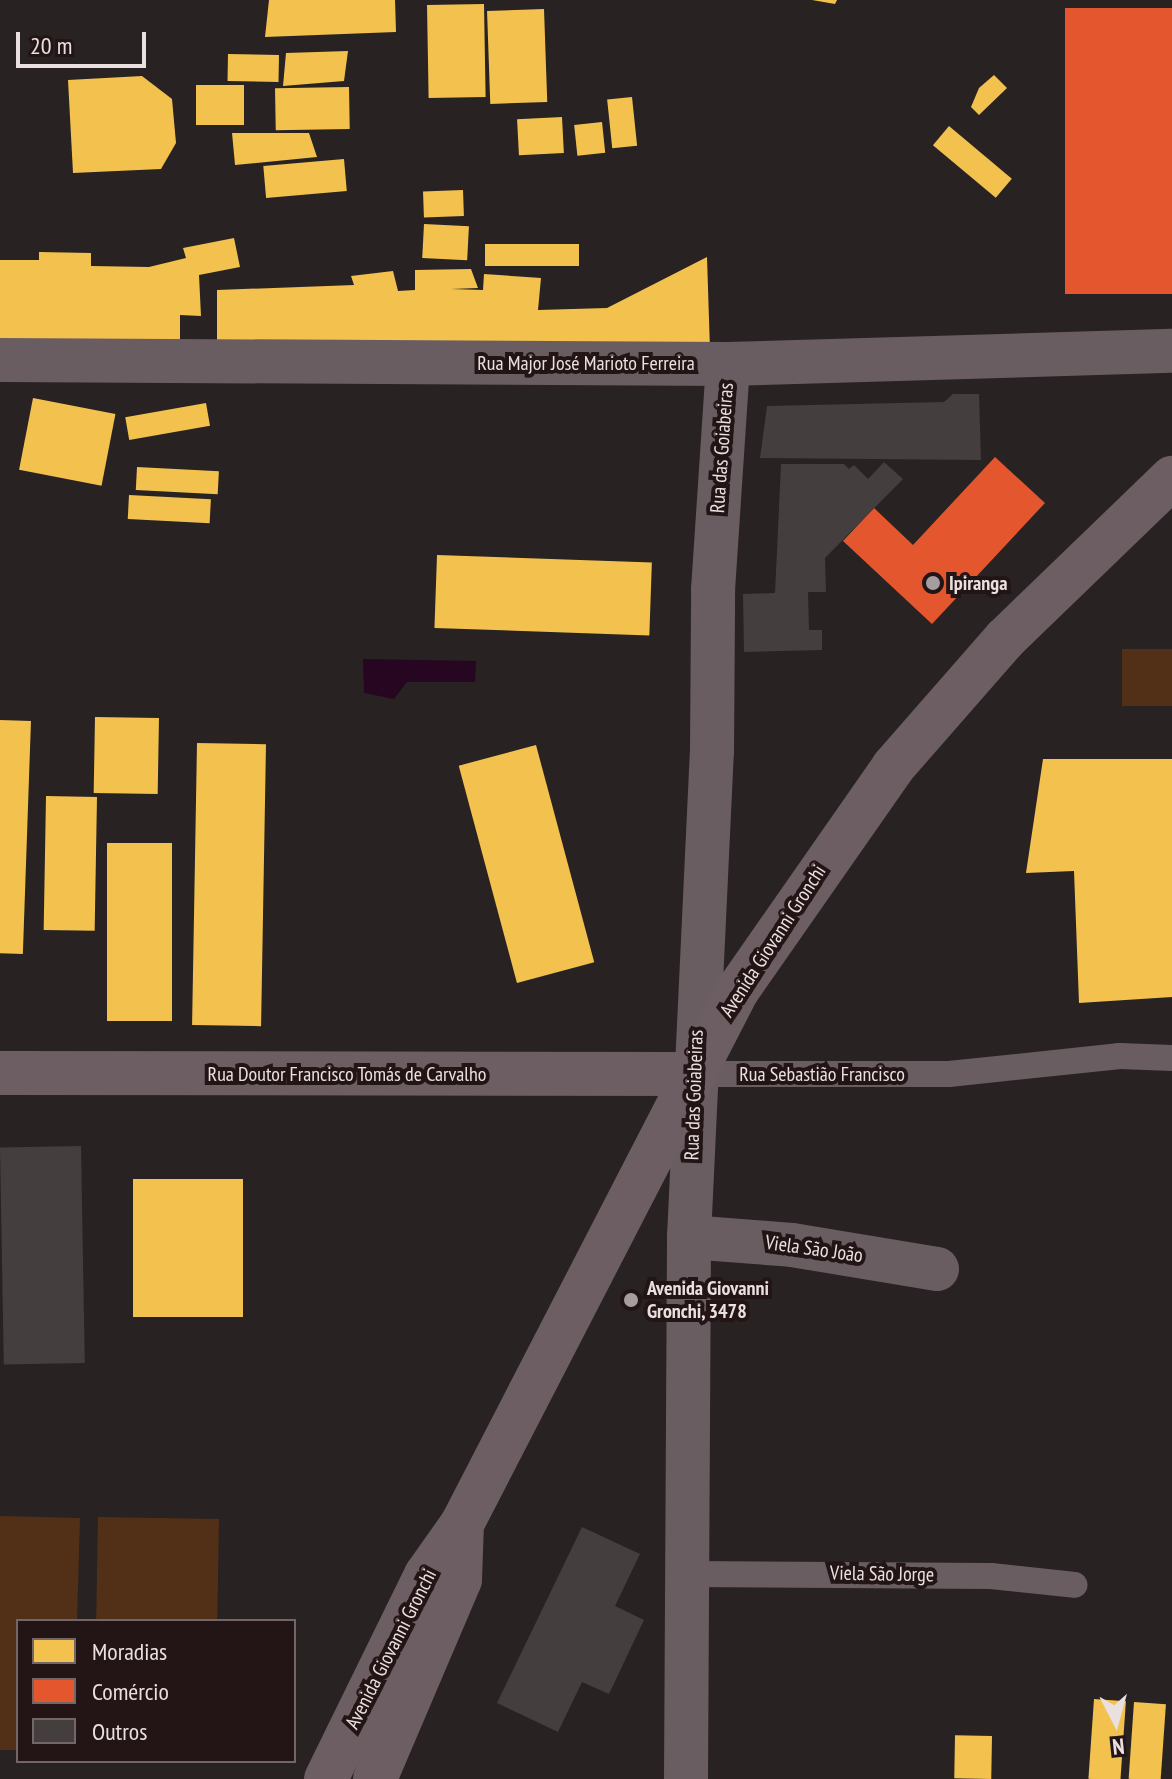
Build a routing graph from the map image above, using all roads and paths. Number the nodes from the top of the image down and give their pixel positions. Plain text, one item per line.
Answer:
1 (1172, 351) edge
2 (0, 360) edge
3 (728, 364) junction
4 (1172, 478) edge
5 (1172, 1058) edge
6 (0, 1073) edge
7 (694, 1074) junction
8 (689, 1237) junction
9 (937, 1269) dead end
10 (462, 1524) junction
11 (689, 1574) junction
12 (1075, 1585) dead end
13 (326, 1779) edge
14 (375, 1779) edge
15 (686, 1779) edge

1 - 3 street, Rua Major José Marioto Ferreira
2 - 3 street, Rua Major José Marioto Ferreira
3 - 7 street, Rua das Goiabeiras
4 - 7 main road, Avenida Giovanni Gronchi
5 - 7 lane, Rua Sebastião Francisco
6 - 7 main road, Rua Doutor Francisco Tomás de Carvalho
7 - 8 street, Rua das Goiabeiras
7 - 10 main road, Avenida Giovanni Gronchi
8 - 9 street, Viela São João
8 - 11 street, Rua das Goiabeiras
10 - 13 main road, Avenida Giovanni Gronchi
10 - 14 main road, Avenida Giovanni Gronchi
11 - 12 lane, Viela São Jorge
11 - 15 street, Rua das Goiabeiras

